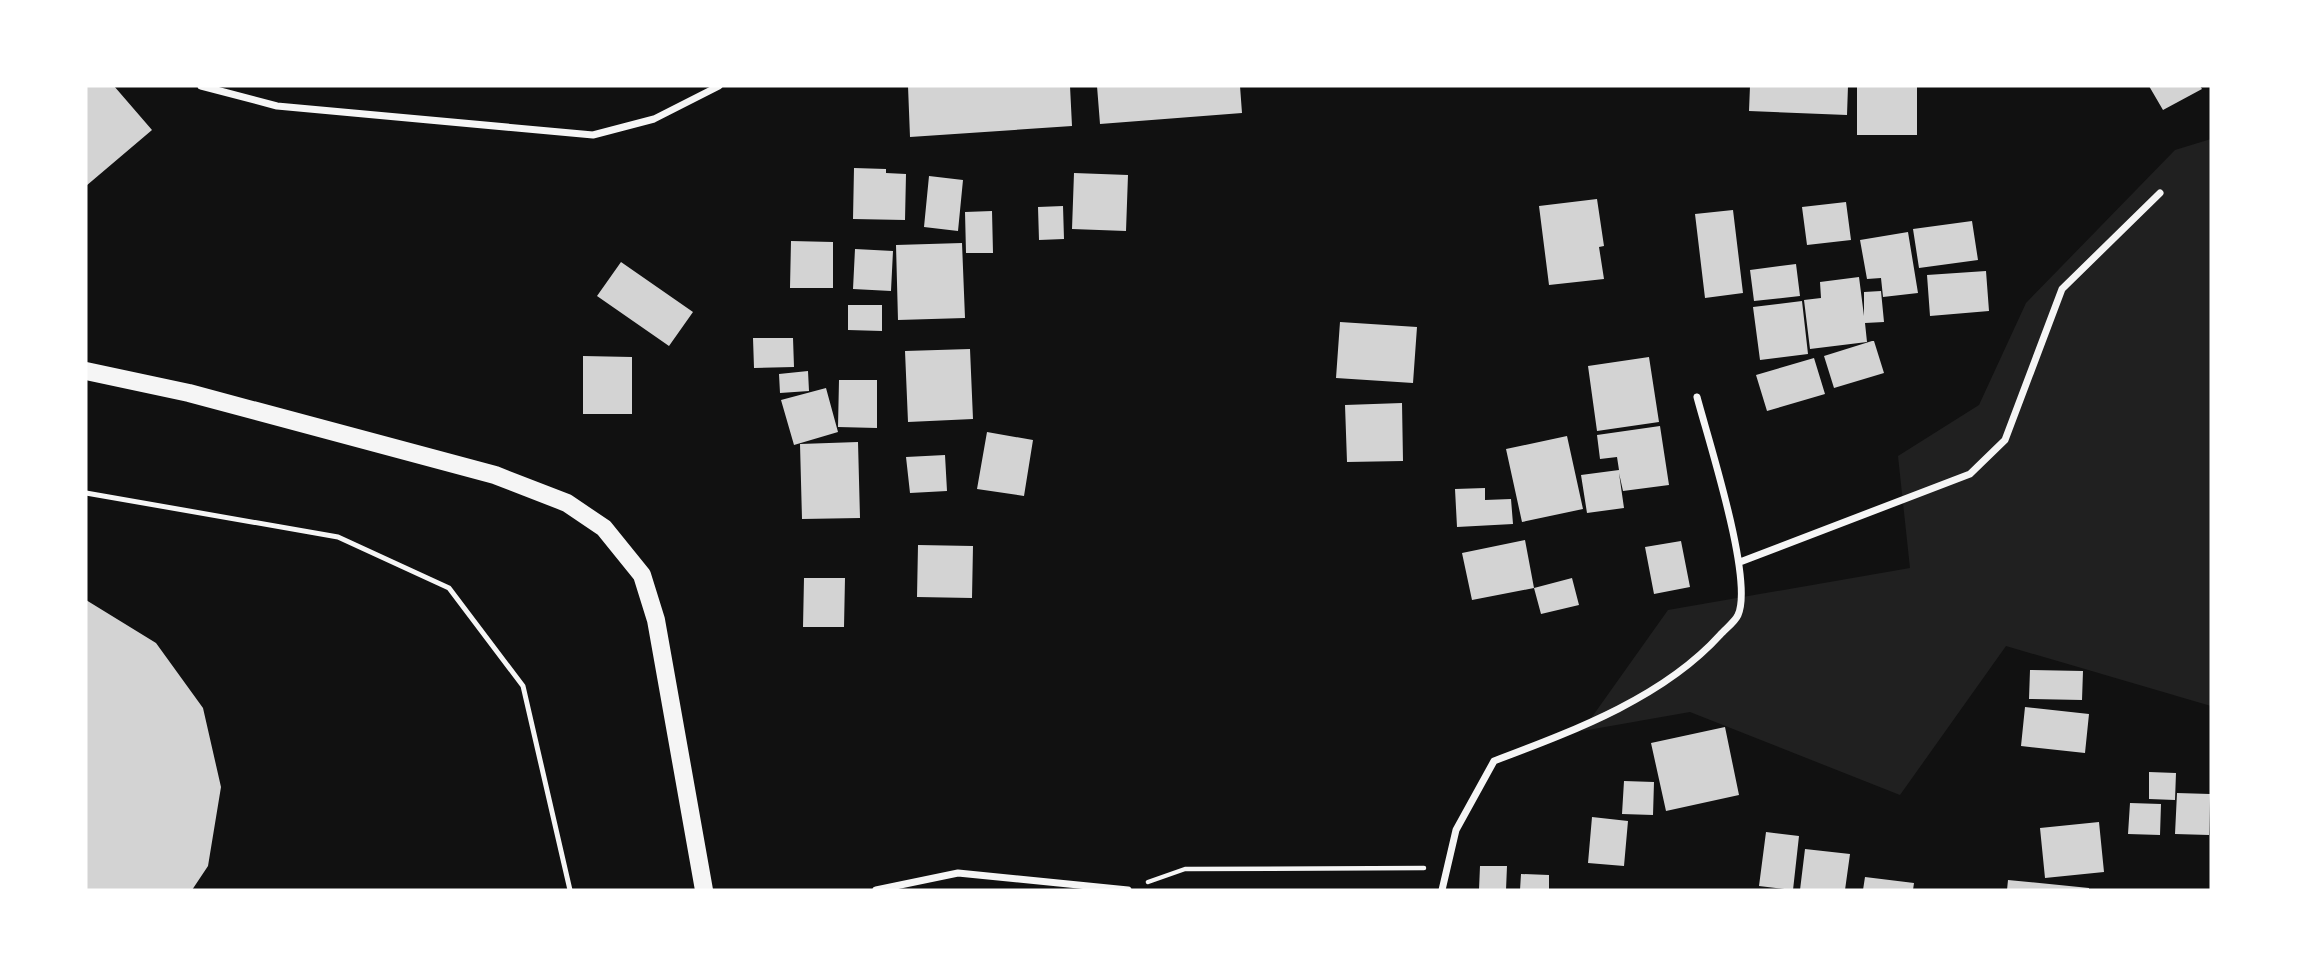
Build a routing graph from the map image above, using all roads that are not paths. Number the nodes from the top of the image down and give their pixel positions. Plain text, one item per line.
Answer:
1 (201, 86) edge
2 (719, 86) edge
3 (2160, 193) dead end
4 (86, 371) edge
5 (1697, 397) dead end
6 (86, 493) edge
7 (1741, 562) junction
8 (1444, 888) edge
9 (570, 890) edge
10 (704, 890) edge
11 (876, 890) edge
12 (1128, 890) edge

1 - 2 street
3 - 7 street
4 - 10 main road
5 - 7 street
6 - 9 lane
7 - 8 street
11 - 12 street

